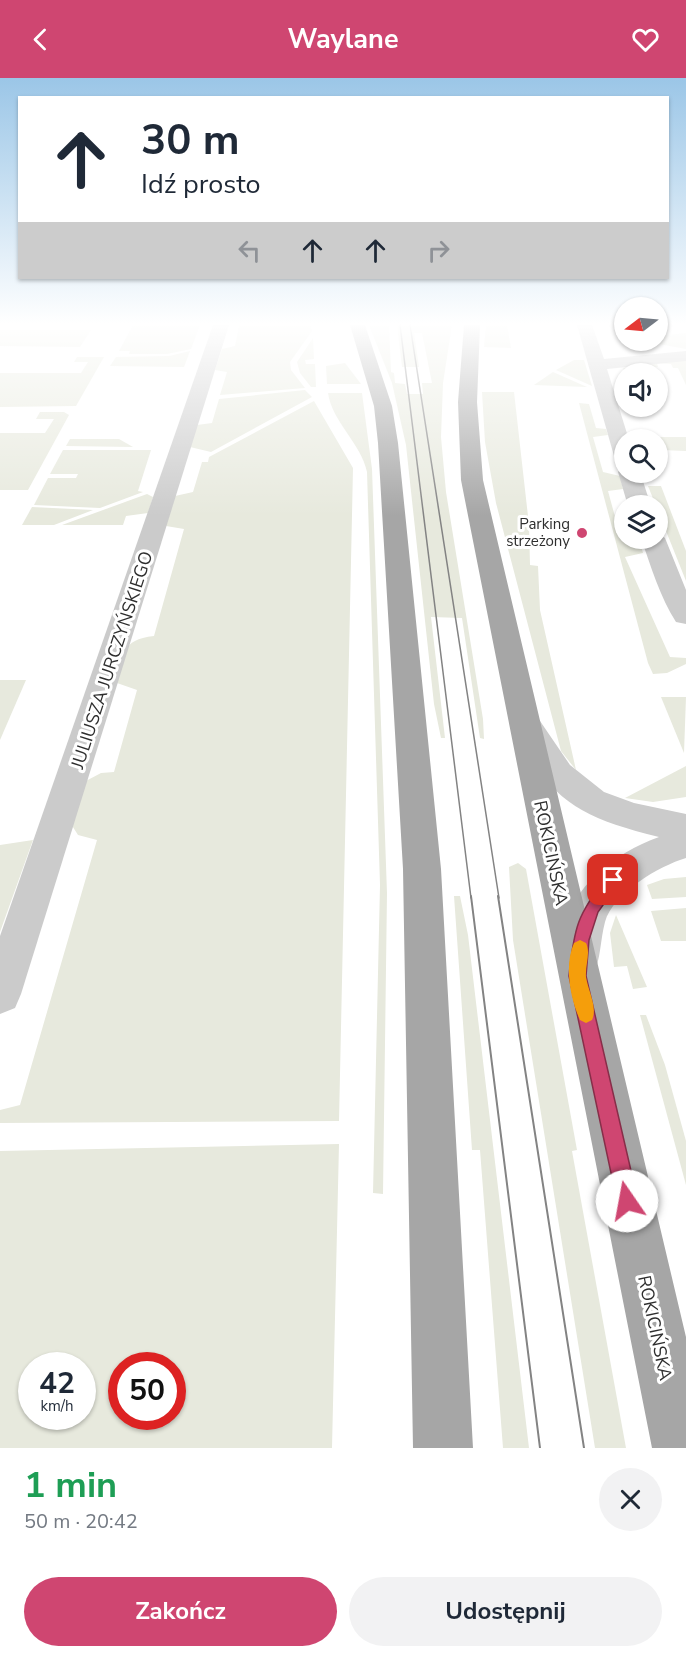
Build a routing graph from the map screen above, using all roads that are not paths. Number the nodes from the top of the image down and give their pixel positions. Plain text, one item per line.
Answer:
1 (199, 389) edge
2 (378, 389) edge
3 (466, 389) edge
4 (605, 389) edge
5 (616, 429) edge
6 (657, 549) edge
7 (686, 616) edge
8 (520, 711) junction
9 (686, 828) edge
10 (686, 843) edge
11 (578, 976) junction
12 (0, 994) edge
13 (443, 1448) edge
14 (682, 1448) edge

1 - 12 street, JULIUSZA JURCZYŃSKIEGO
2 - 13 main road
3 - 8 main road, ROKICIŃSKA
4 - 5 street
6 - 7 street
8 - 9 street
8 - 11 main road, ROKICIŃSKA
10 - 11 street
11 - 14 main road, ROKICIŃSKA

